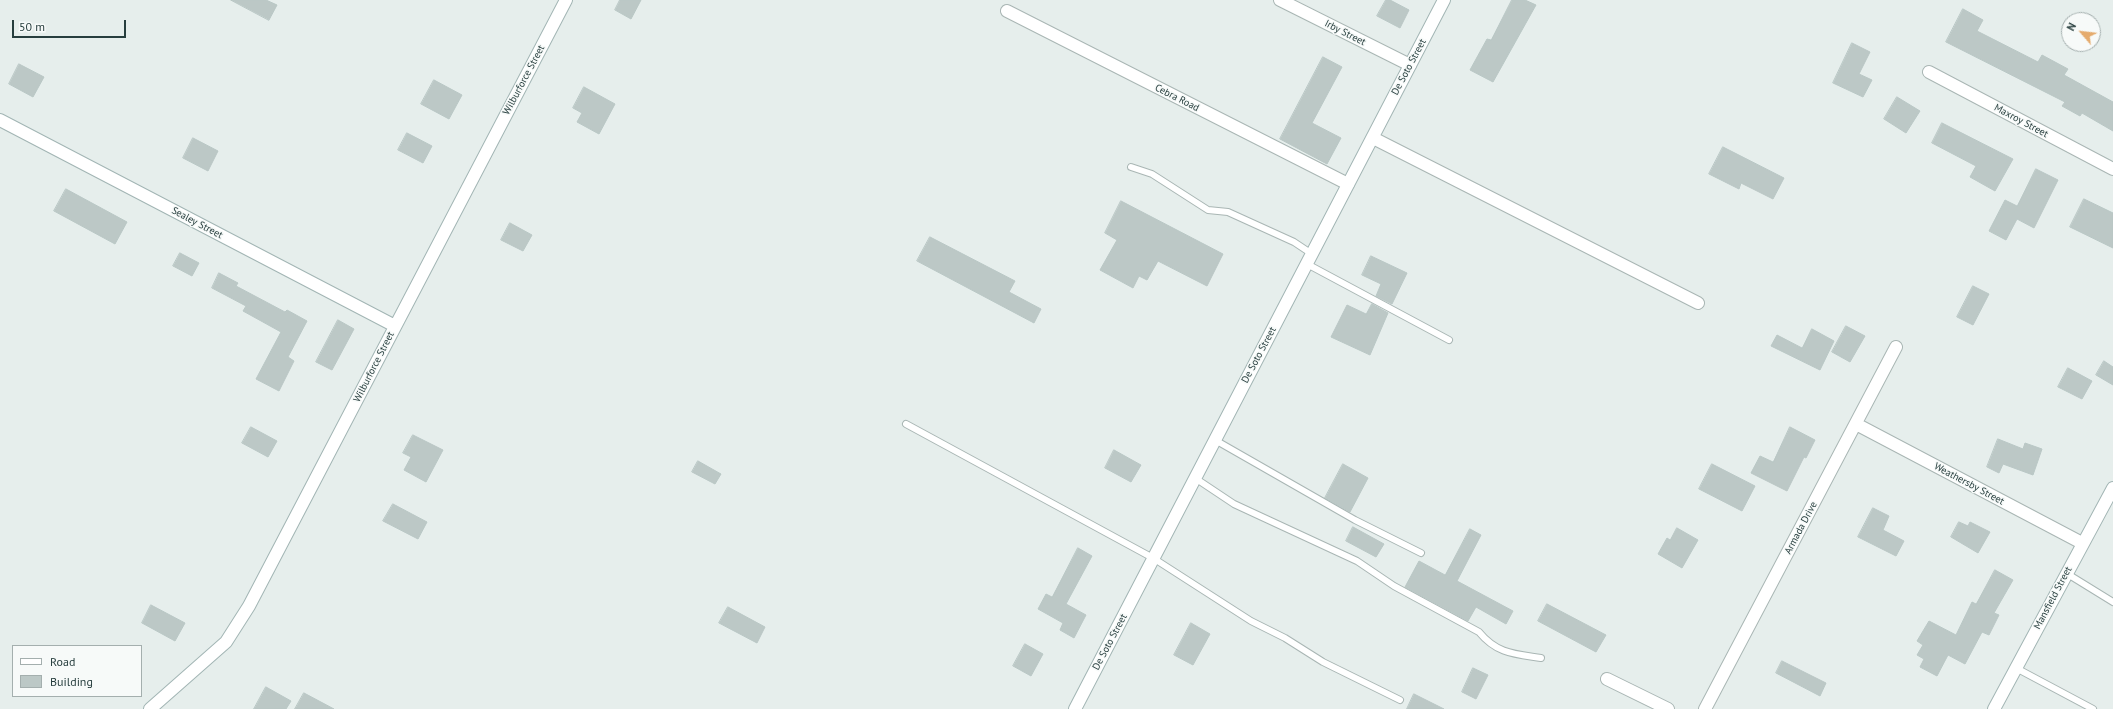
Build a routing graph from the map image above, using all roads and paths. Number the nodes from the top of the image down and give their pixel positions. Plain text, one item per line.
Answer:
1 (566, 0) edge
2 (1280, 0) edge
3 (1444, 0) edge
4 (1007, 11) dead end
5 (1410, 65) junction
6 (1929, 72) dead end
7 (0, 120) edge
8 (1373, 138) junction
9 (1131, 167) dead end
10 (2113, 169) edge
11 (1348, 184) junction
12 (1309, 259) junction
13 (1698, 303) dead end
14 (395, 326) junction
15 (1450, 340) dead end
16 (1896, 347) dead end
17 (906, 424) dead end
18 (1856, 424) junction
19 (1215, 440) junction
20 (1195, 478) junction
21 (2113, 488) edge
22 (2082, 543) junction
23 (1421, 553) dead end
24 (1153, 558) junction
25 (2066, 573) junction
26 (2113, 602) edge
27 (1541, 658) dead end
28 (2016, 668) junction
29 (1607, 679) dead end
30 (1400, 700) dead end
31 (150, 709) edge
32 (1074, 709) edge
33 (1668, 709) edge
34 (1705, 709) edge
35 (1994, 709) edge
36 (2093, 709) edge

1 - 14 street, Wilburforce Street
2 - 5 street, Irby Street
3 - 5 street, De Soto Street
4 - 11 street, Cebra Road
5 - 8 street, De Soto Street
6 - 10 street, Maxroy Street
7 - 14 street, Sealey Street
8 - 11 street, De Soto Street
8 - 13 street
9 - 12 lane
11 - 12 street, De Soto Street
12 - 15 lane
12 - 19 street, De Soto Street
14 - 31 street, Wilburforce Street
16 - 18 street, Armada Drive
17 - 24 lane
18 - 22 street, Weathersby Street
18 - 34 street, Armada Drive
19 - 20 street, De Soto Street
19 - 23 lane
20 - 24 street, De Soto Street
20 - 27 lane
21 - 22 street, Mansfield Street
22 - 25 street, Mansfield Street
24 - 30 lane
24 - 32 street, De Soto Street
25 - 26 lane
25 - 28 street, Mansfield Street
28 - 35 street, Mansfield Street
28 - 36 lane
29 - 33 street

